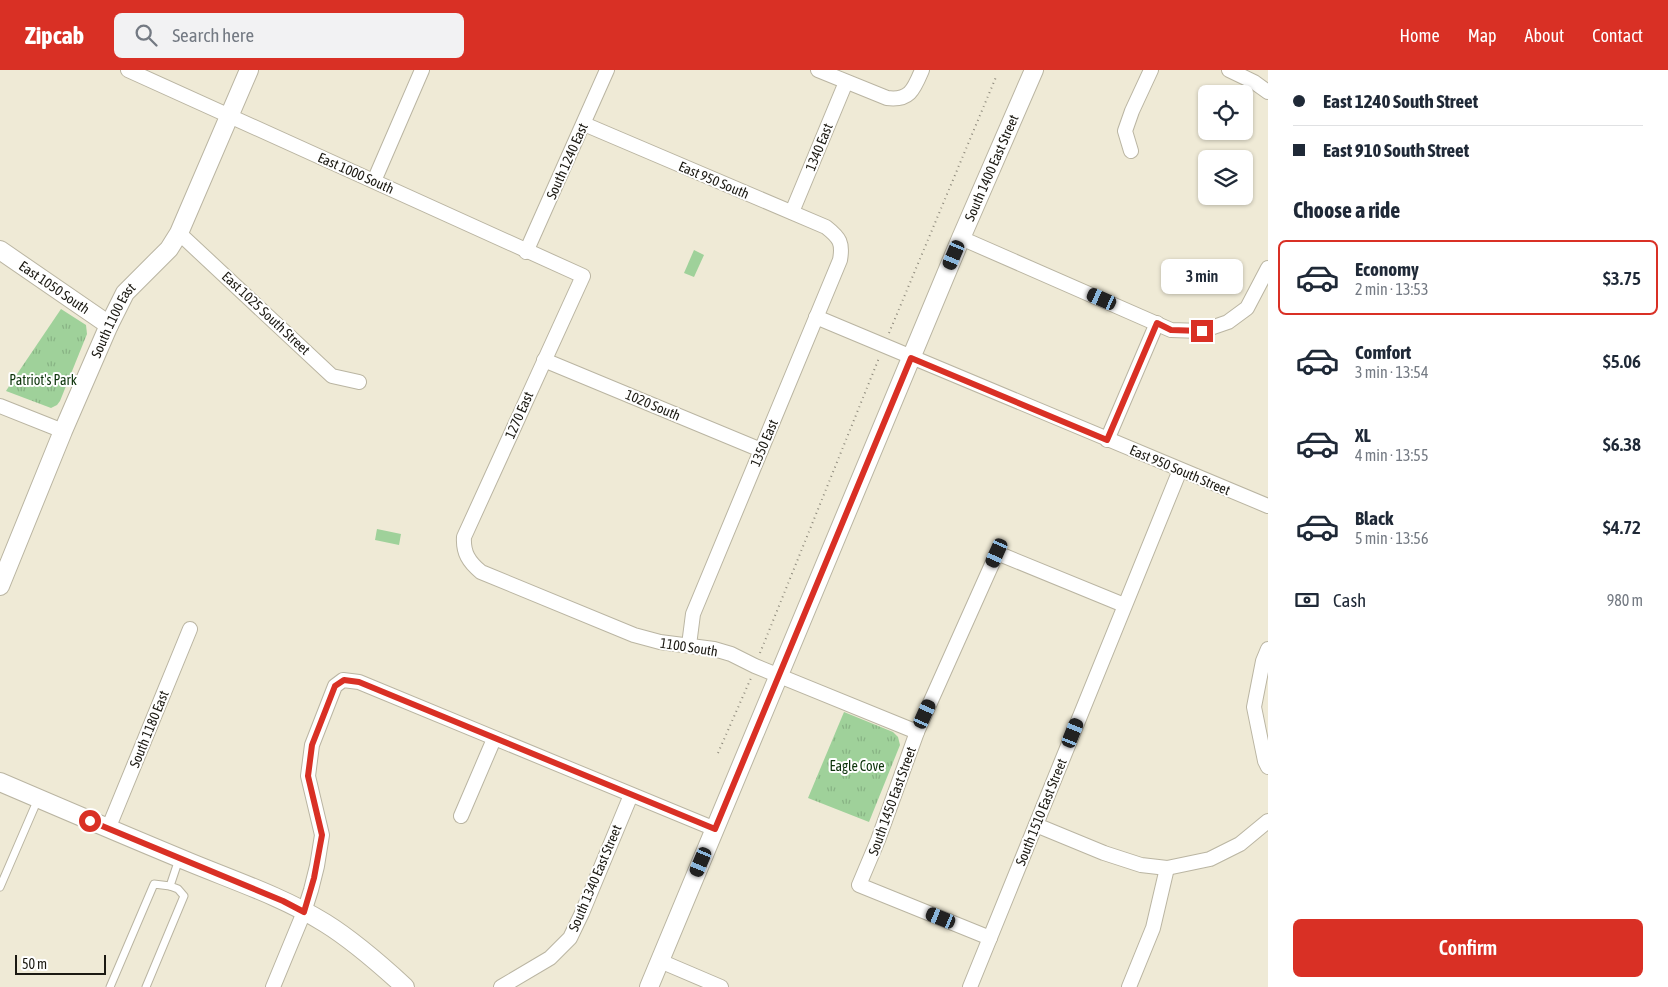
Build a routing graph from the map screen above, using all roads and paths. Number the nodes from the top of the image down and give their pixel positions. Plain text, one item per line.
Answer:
1 (128, 70) edge
2 (249, 70) edge
3 (422, 70) edge
4 (607, 70) edge
5 (818, 70) edge
6 (922, 70) edge
7 (1151, 70) edge
8 (1229, 70) edge
9 (1028, 72) edge
10 (996, 77) dead end
11 (846, 82) junction
12 (1268, 92) edge
13 (230, 116) junction
14 (584, 124) junction
15 (1131, 151) dead end
16 (374, 180) junction
17 (792, 212) junction
18 (179, 232) junction
19 (961, 238) junction
20 (840, 241) joint
21 (0, 250) edge
22 (526, 252) junction
23 (1268, 268) edge
24 (583, 276) joint
25 (816, 317) junction
26 (1157, 323) junction
27 (109, 325) junction
28 (890, 333) dead end
29 (911, 358) junction
30 (544, 360) junction
31 (877, 363) dead end
32 (359, 382) dead end
33 (0, 406) edge
34 (63, 431) junction
35 (1107, 440) junction
36 (761, 450) junction
37 (1180, 470) junction
38 (1268, 506) edge
39 (466, 555) joint
40 (0, 586) edge
41 (1124, 605) junction
42 (190, 629) dead end
43 (689, 645) junction
44 (762, 649) dead end
45 (1268, 649) edge
46 (779, 675) junction
47 (750, 681) dead end
48 (917, 732) junction
49 (494, 739) junction
50 (718, 753) dead end
51 (1268, 767) edge
52 (0, 782) edge
53 (630, 795) junction
54 (38, 799) junction
55 (461, 816) dead end
56 (1268, 821) edge
57 (1036, 825) junction
58 (108, 829) junction
59 (715, 829) junction
60 (179, 858) junction
61 (1167, 868) junction
62 (170, 886) junction
63 (0, 887) edge
64 (304, 912) junction
65 (990, 938) junction
66 (660, 962) junction
67 (110, 987) edge
68 (146, 987) edge
69 (273, 987) edge
70 (405, 987) edge
71 (501, 987) edge
72 (649, 987) edge
73 (721, 987) edge
74 (970, 987) edge
75 (1129, 987) edge

1 - 13 street, East 1000 South
2 - 13 street, South 1100 East
3 - 16 street
4 - 14 street, South 1240 East
5 - 11 street
6 - 11 street
7 - 15 street
8 - 12 street
9 - 19 street, South 1400 East Street
10 - 28 path
11 - 17 street, 1340 East
13 - 16 street, East 1000 South
13 - 18 street, South 1100 East
14 - 17 street, East 950 South
14 - 22 street, South 1240 East
16 - 22 street, East 1000 South
17 - 20 street, East 950 South
18 - 27 street, South 1100 East
18 - 32 street, East 1025 South Street
19 - 26 street
19 - 29 street, South 1400 East Street
20 - 25 street, 1350 East
21 - 27 street, East 1050 South
22 - 24 street, East 1000 South
23 - 26 street
24 - 30 street, 1270 East
25 - 29 street, East 950 South Street
25 - 36 street, 1350 East
26 - 35 street
27 - 34 street, South 1100 East
29 - 35 street, East 950 South Street
29 - 46 street, South 1400 East Street
30 - 36 street, 1020 South
30 - 39 street, 1270 East
31 - 44 path
33 - 34 street
34 - 40 street, South 1100 East
35 - 37 street, East 950 South Street
36 - 43 street, 1350 East
37 - 38 street, East 950 South Street
37 - 41 street, South 1510 East Street
39 - 43 street, 1100 South
41 - 48 street, South 1450 East Street
41 - 57 street, South 1510 East Street
42 - 58 street, South 1180 East
43 - 46 street, 1100 South
45 - 51 street
46 - 48 street, 1100 South
46 - 59 street, South 1400 East Street
47 - 50 path
48 - 65 street, South 1450 East Street
49 - 53 street
49 - 55 street
49 - 64 street
52 - 54 street
53 - 59 street
53 - 71 street, South 1340 East Street
54 - 58 street
54 - 63 lane
56 - 61 street
57 - 61 street
57 - 65 street, South 1510 East Street
58 - 60 street
59 - 66 street, South 1400 East Street
60 - 62 lane
60 - 64 street
61 - 75 street
62 - 67 lane
62 - 68 lane
64 - 69 street
64 - 70 street
65 - 74 street, South 1510 East Street
66 - 72 street, South 1400 East Street
66 - 73 street

